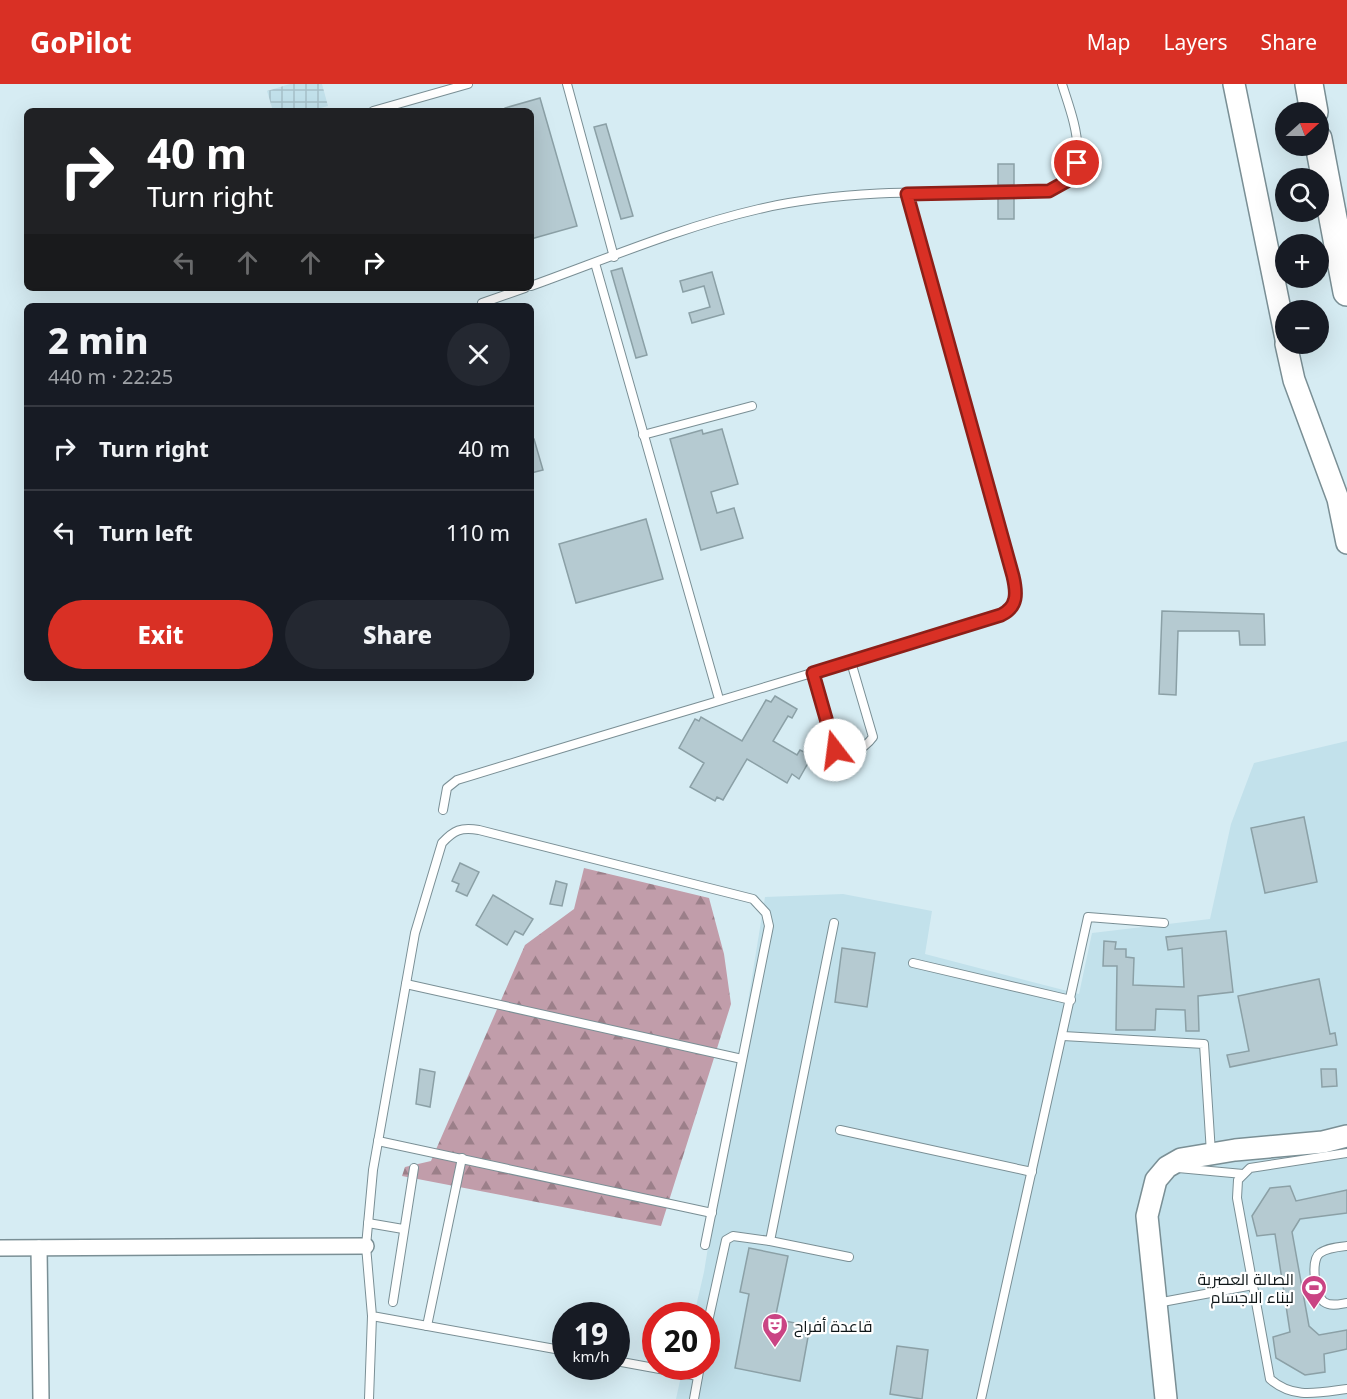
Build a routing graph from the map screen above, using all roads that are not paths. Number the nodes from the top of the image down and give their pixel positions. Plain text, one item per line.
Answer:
1 (468, 84) edge
2 (567, 84) edge
3 (1062, 84) edge
4 (1234, 84) edge
5 (1309, 84) edge
6 (1312, 102) edge
7 (384, 108) edge
8 (1321, 156) edge
9 (907, 194) junction
10 (614, 256) junction
11 (595, 263) junction
12 (534, 285) edge
13 (516, 291) edge
14 (1347, 291) edge
15 (1278, 300) edge
16 (482, 303) dead end
17 (1289, 354) edge
18 (752, 406) dead end
19 (643, 435) junction
20 (1347, 543) edge
21 (851, 662) junction
22 (813, 673) junction
23 (719, 699) junction
24 (443, 810) dead end
25 (834, 923) dead end
26 (1164, 923) dead end
27 (914, 963) dead end
28 (406, 984) junction
29 (1071, 1000) junction
30 (1063, 1036) junction
31 (742, 1059) junction
32 (840, 1130) dead end
33 (1347, 1136) edge
34 (378, 1142) junction
35 (1347, 1153) edge
36 (1211, 1154) junction
37 (462, 1158) junction
38 (1167, 1167) junction
39 (414, 1168) dead end
40 (1032, 1172) junction
41 (1243, 1174) junction
42 (712, 1213) junction
43 (368, 1223) junction
44 (403, 1229) junction
45 (770, 1241) junction
46 (705, 1245) dead end
47 (366, 1246) junction
48 (1347, 1246) edge
49 (0, 1248) edge
50 (39, 1248) junction
51 (849, 1257) dead end
52 (1253, 1285) junction
53 (393, 1302) dead end
54 (712, 1302) edge
55 (1156, 1303) junction
56 (1347, 1303) edge
57 (372, 1316) junction
58 (427, 1326) junction
59 (552, 1348) edge
60 (697, 1380) edge
61 (1347, 1389) edge
62 (1281, 1395) edge
63 (41, 1399) edge
64 (369, 1399) edge
65 (694, 1399) edge
66 (981, 1399) edge
67 (1166, 1399) edge

1 - 7 lane
2 - 10 lane
3 - 9 lane
4 - 15 street
5 - 6 highway
8 - 14 highway
9 - 10 lane
9 - 21 lane
10 - 11 lane
11 - 12 lane
11 - 19 lane
13 - 16 lane
17 - 20 street
18 - 19 lane
19 - 23 lane
21 - 22 lane
21 - 22 lane
22 - 23 lane
23 - 24 lane
25 - 45 lane
26 - 29 lane
27 - 29 lane
28 - 31 lane
28 - 31 lane
28 - 34 lane
29 - 30 lane
30 - 36 lane
30 - 40 lane
31 - 42 lane
32 - 40 lane
33 - 36 street
34 - 37 lane
34 - 43 lane
35 - 41 lane
36 - 38 street
37 - 42 lane
37 - 58 lane
38 - 41 lane
38 - 55 street
39 - 44 lane
40 - 66 lane
41 - 52 lane
42 - 46 lane
43 - 44 lane
43 - 47 lane
44 - 53 lane
45 - 51 lane
45 - 54 lane
47 - 50 street
47 - 57 lane
48 - 56 lane
49 - 50 street
50 - 63 street
52 - 55 lane
52 - 62 lane
55 - 67 street
57 - 58 lane
57 - 64 lane
58 - 59 lane
60 - 65 lane
61 - 62 lane

